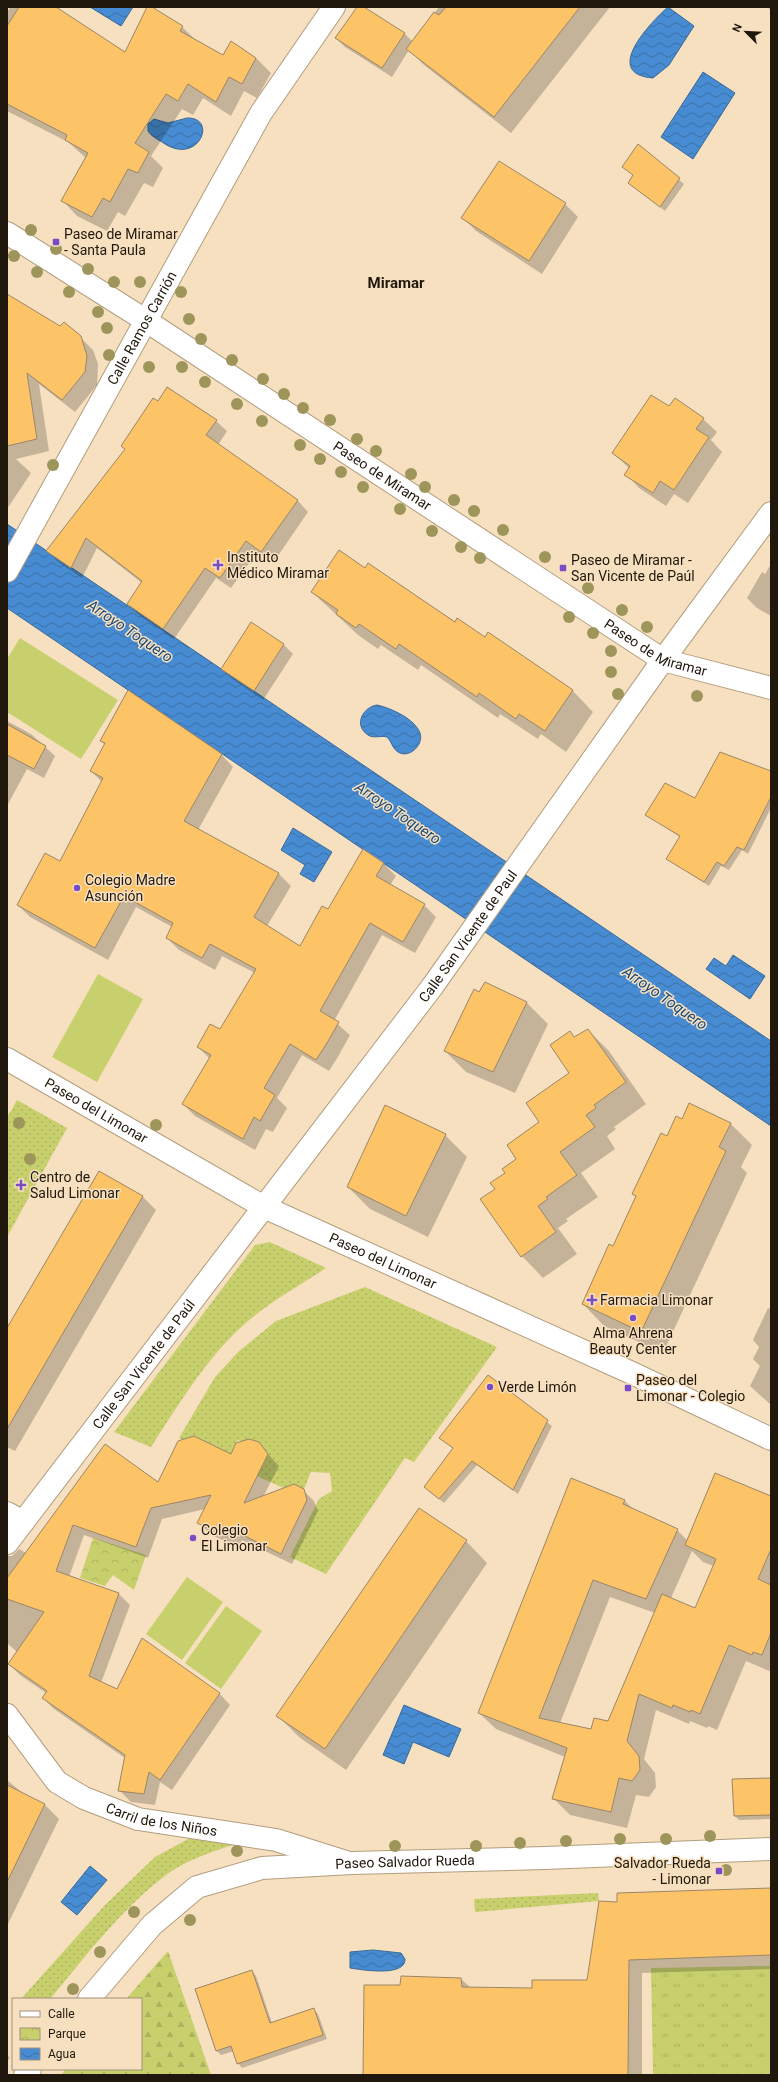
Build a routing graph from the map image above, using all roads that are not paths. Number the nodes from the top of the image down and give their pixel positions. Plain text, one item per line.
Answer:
1 (334, 7) edge
2 (7, 233) edge
3 (145, 320) junction
4 (771, 513) edge
5 (7, 571) edge
6 (663, 660) junction
7 (771, 688) edge
8 (7, 1059) edge
9 (264, 1207) junction
10 (771, 1439) edge
11 (15, 1518) edge
12 (7, 1543) edge
13 (7, 1715) edge
14 (771, 1849) edge
15 (352, 1863) junction
16 (90, 1998) edge

1 - 3 main road, Calle Ramos Carrión
2 - 3 main road, Paseo de Miramar
3 - 5 main road, Calle Ramos Carrión
3 - 6 main road, Paseo de Miramar
4 - 6 main road
6 - 7 main road, Paseo de Miramar
6 - 9 main road, Calle San Vicente de Paul
8 - 9 main road, Paseo del Limonar
9 - 10 main road, Paseo del Limonar
9 - 11 main road, Calle San Vicente de Paúl
11 - 12 main road, Calle San Vicente de Paúl
13 - 15 main road, Carril de los Niños
14 - 15 main road, Paseo Salvador Rueda
15 - 16 main road, Paseo Salvador Rueda

